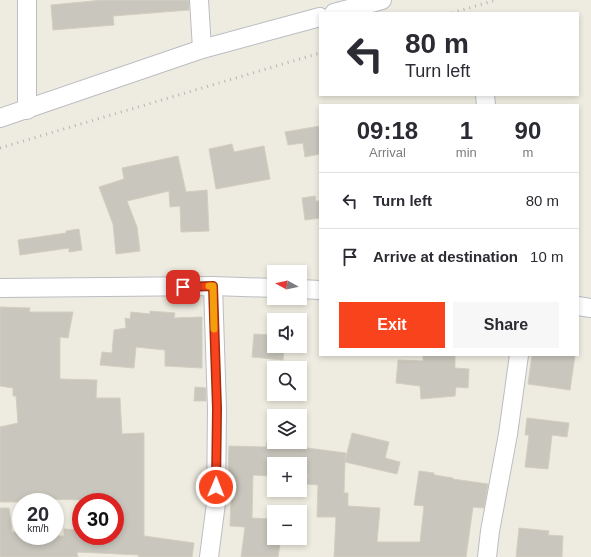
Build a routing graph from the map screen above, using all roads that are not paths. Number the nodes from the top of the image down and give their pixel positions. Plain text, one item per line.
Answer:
1 (27, 0) edge
2 (199, 0) edge
3 (382, 0) edge
4 (338, 12) edge
5 (319, 17) edge
6 (202, 49) junction
7 (27, 110) junction
8 (0, 118) edge
9 (213, 286) junction
10 (0, 288) edge
11 (267, 288) edge
12 (307, 289) edge
13 (319, 290) edge
14 (579, 306) edge
15 (591, 308) edge
16 (519, 356) edge
17 (209, 557) edge
18 (487, 557) edge

1 - 7 street
2 - 6 street
3 - 4 street
5 - 6 street
6 - 7 street
7 - 8 street
9 - 10 street
9 - 11 street
9 - 17 street
12 - 13 street
14 - 15 street
16 - 18 street

